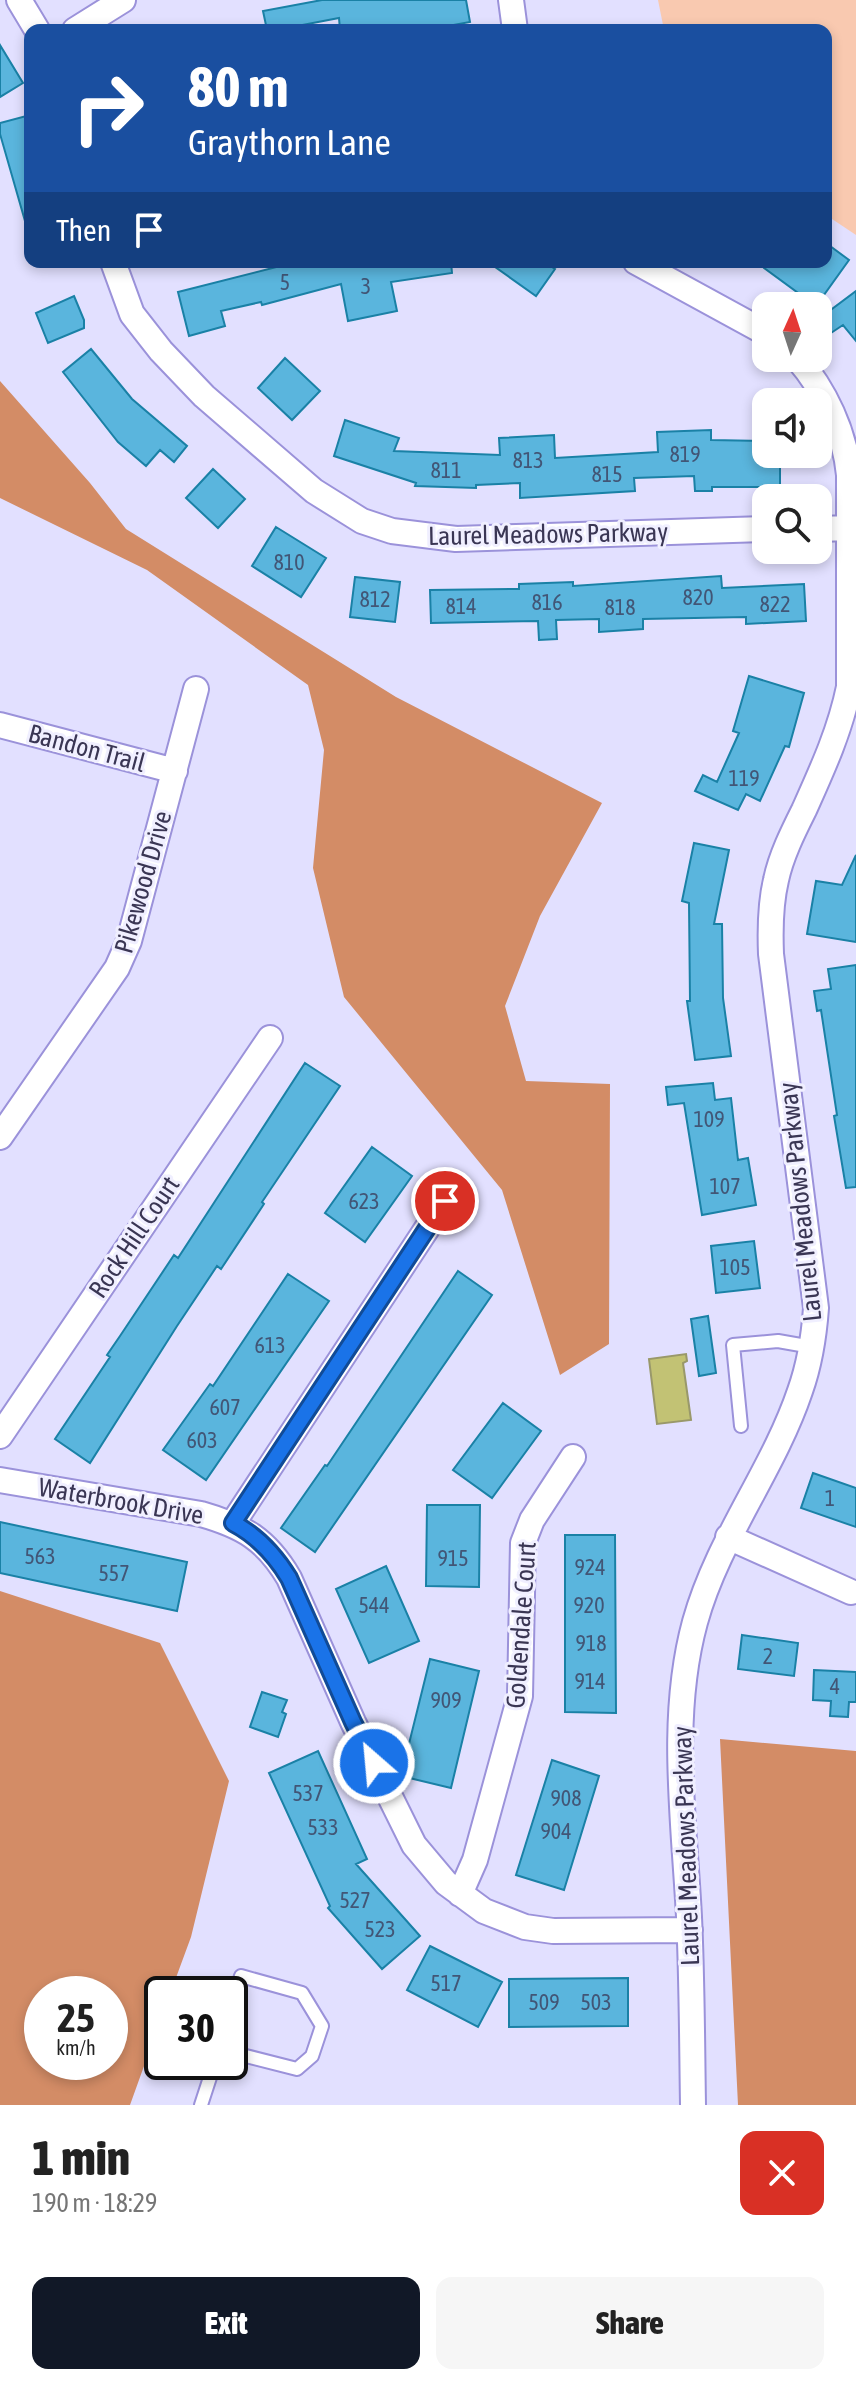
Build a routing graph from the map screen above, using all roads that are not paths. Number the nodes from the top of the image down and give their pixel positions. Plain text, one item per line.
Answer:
1 (19, 0) edge
2 (123, 0) edge
3 (511, 0) edge
4 (33, 24) edge
5 (85, 24) edge
6 (514, 24) edge
7 (115, 268) edge
8 (647, 268) edge
9 (752, 325) edge
10 (809, 372) edge
11 (850, 528) junction
12 (752, 529) edge
13 (832, 529) edge
14 (196, 689) dead end
15 (0, 725) edge
16 (175, 771) junction
17 (270, 1038) dead end
18 (0, 1137) edge
19 (445, 1201) dead end
20 (812, 1347) junction
21 (741, 1426) dead end
22 (0, 1436) edge
23 (573, 1457) dead end
24 (0, 1480) edge
25 (233, 1523) junction
26 (728, 1537) junction
27 (851, 1592) dead end
28 (460, 1894) junction
29 (690, 1930) junction
30 (248, 1978) edge
31 (248, 2057) edge
32 (209, 2080) edge
33 (201, 2105) edge
34 (693, 2105) edge

1 - 4 street
2 - 5 street
3 - 6 street
7 - 12 street, Laurel Meadows Parkway
8 - 9 street
10 - 11 street, Laurel Meadows Parkway
11 - 13 street
11 - 20 street, Laurel Meadows Parkway
14 - 16 street, Pikewood Drive
15 - 16 street, Bandon Trail
16 - 18 street, Pikewood Drive
17 - 22 street, Rock Hill Court
19 - 25 street
20 - 21 lane
20 - 26 street, Laurel Meadows Parkway
23 - 28 street, Goldendale Court
24 - 25 street, Waterbrook Drive
25 - 28 street, Waterbrook Drive
26 - 27 street
26 - 29 street, Laurel Meadows Parkway
28 - 29 street, Waterbrook Drive
29 - 34 street, Laurel Meadows Parkway
30 - 31 lane
32 - 33 lane

